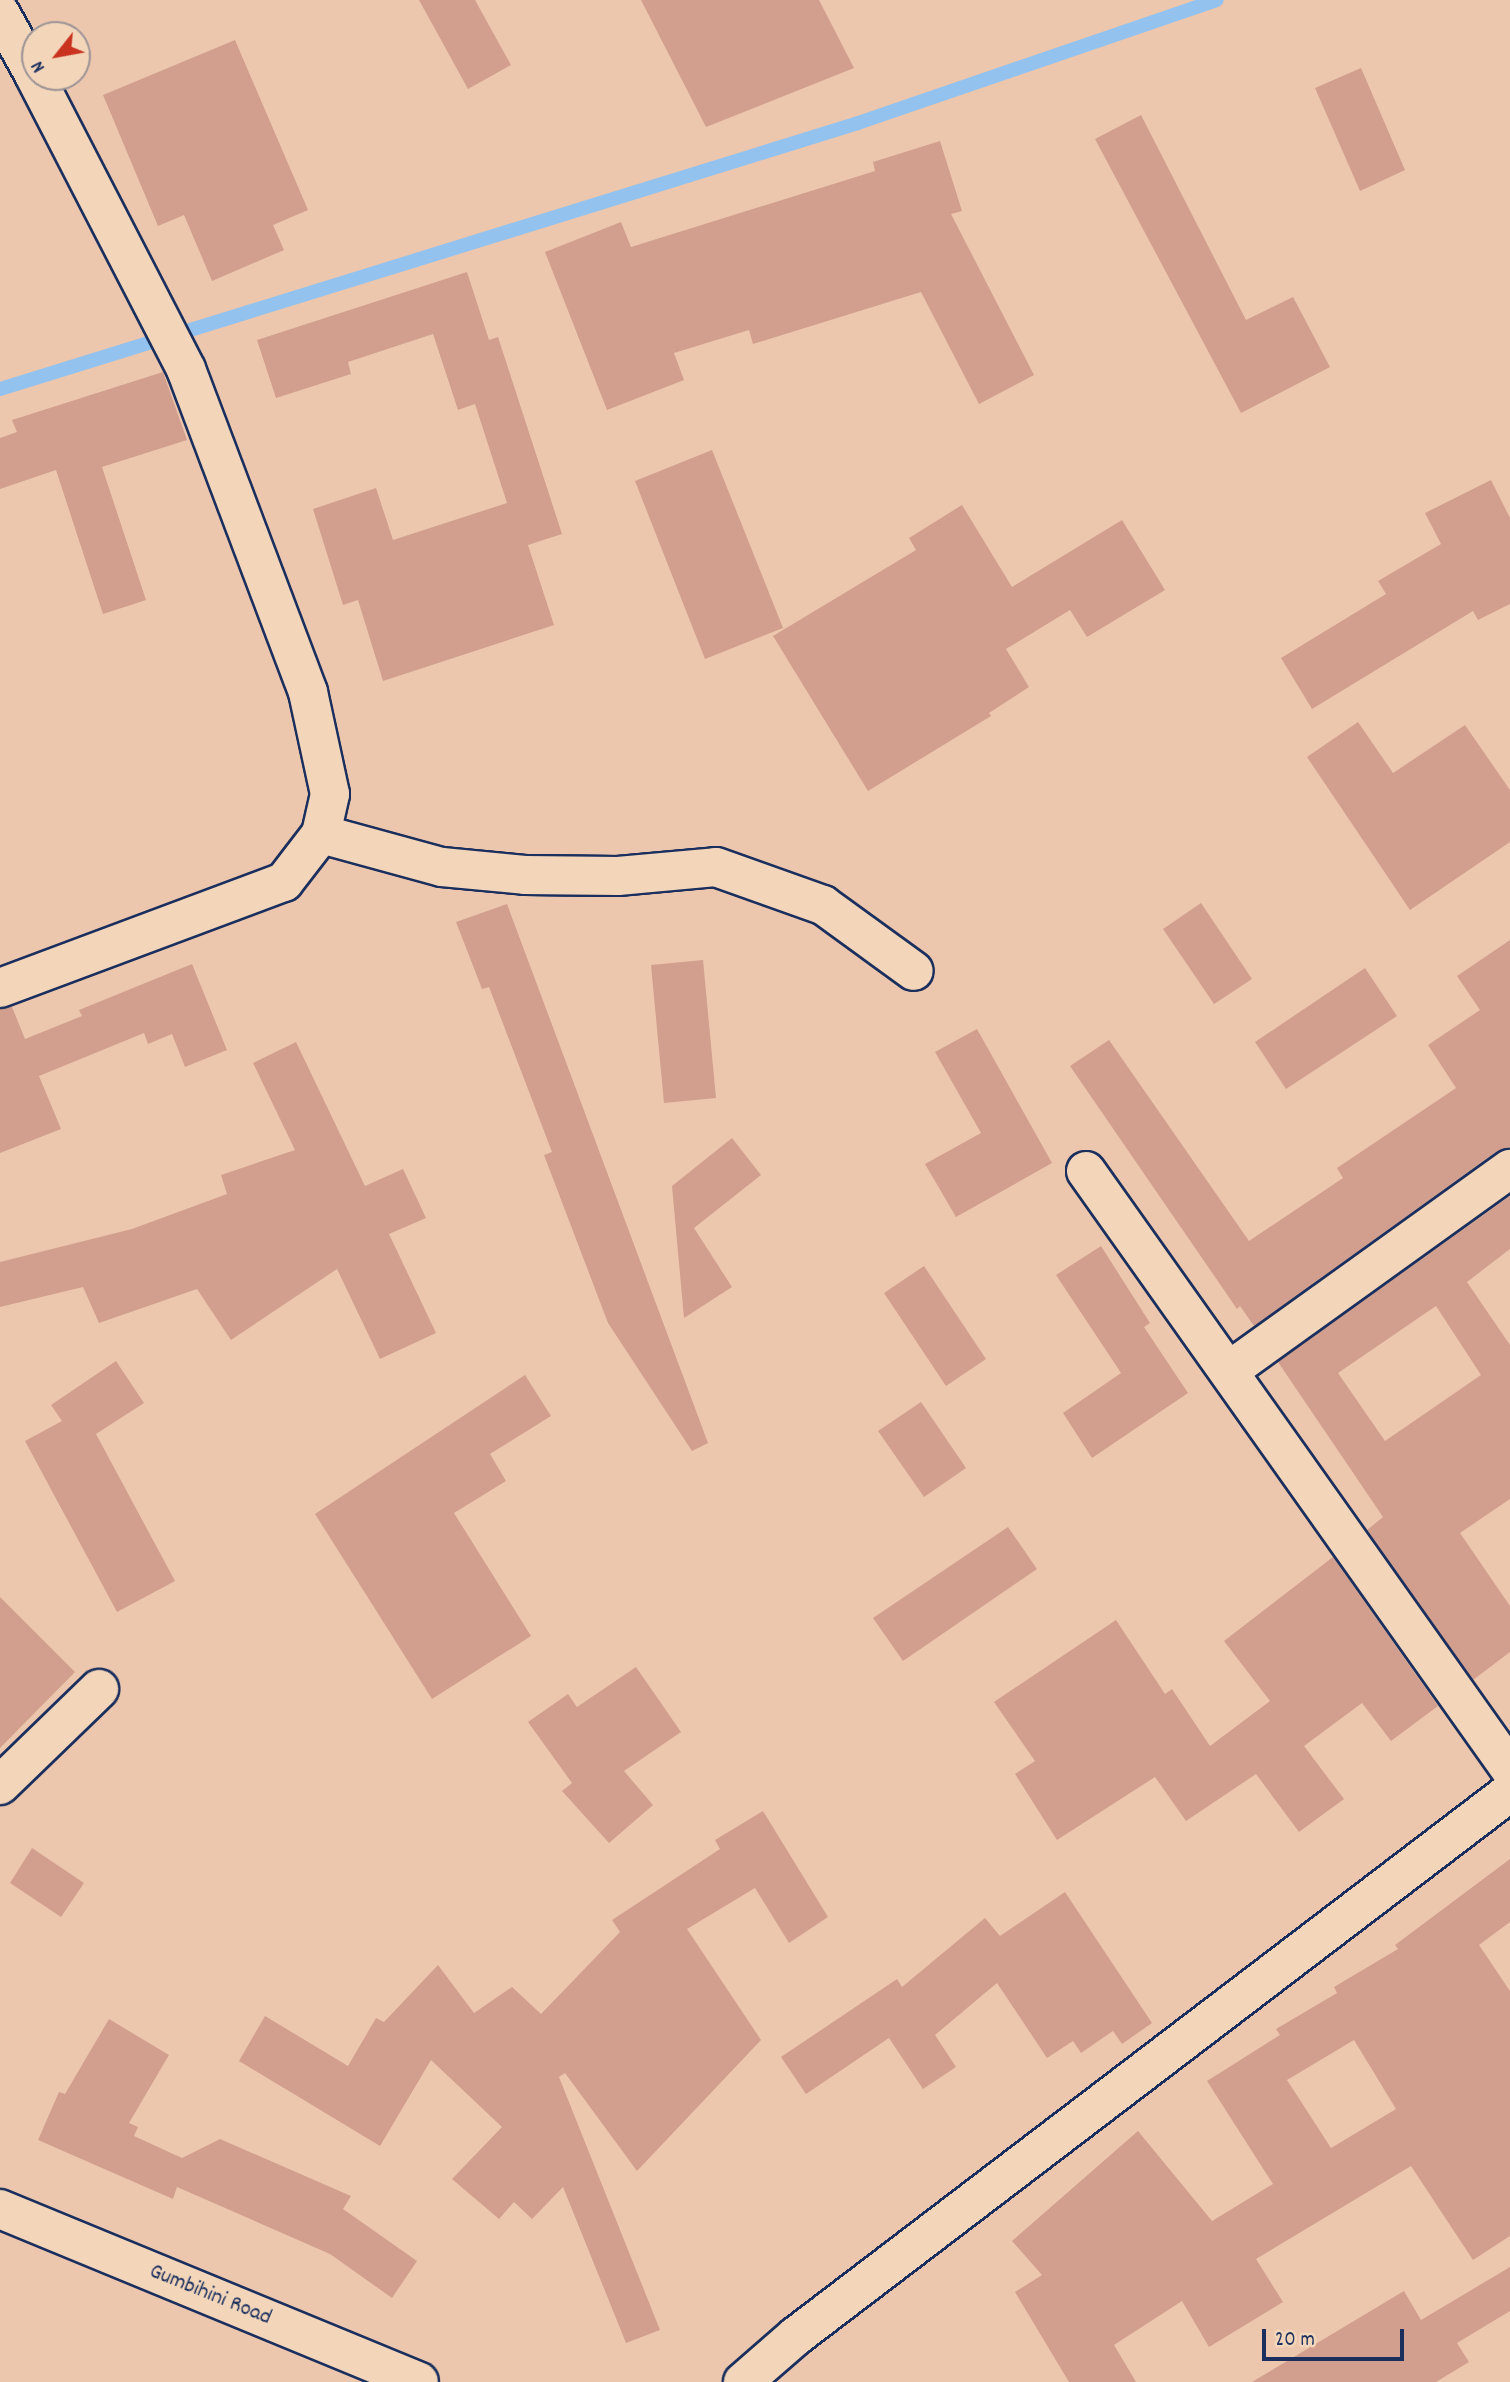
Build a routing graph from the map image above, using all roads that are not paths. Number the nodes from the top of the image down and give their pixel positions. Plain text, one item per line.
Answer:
1 (0, 13) edge
2 (21, 51) edge
3 (42, 91) edge
4 (321, 834) junction
5 (914, 971) dead end
6 (0, 988) edge
7 (1510, 1169) edge
8 (1086, 1171) dead end
9 (1230, 1370) junction
10 (99, 1689) dead end
11 (1510, 1769) edge
12 (0, 1785) edge
13 (1510, 1792) edge
14 (0, 2209) edge
15 (419, 2382) edge
16 (743, 2382) edge

1 - 2 street
3 - 4 street
4 - 5 street
4 - 6 street
7 - 9 street
8 - 9 street
9 - 11 street
10 - 12 street
13 - 16 street
14 - 15 street, Gumbihini Road

